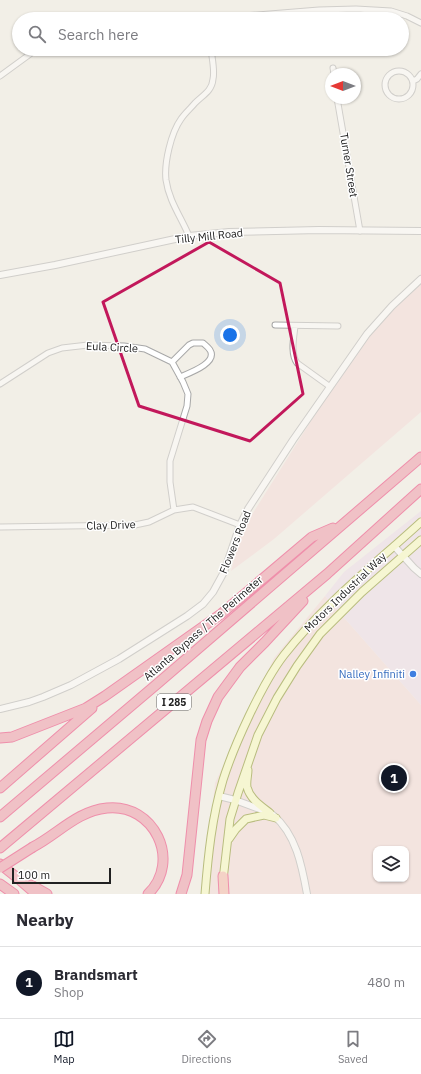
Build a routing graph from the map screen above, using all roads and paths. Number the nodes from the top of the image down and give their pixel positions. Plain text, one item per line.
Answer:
1 (294, 12) edge
2 (394, 12) edge
3 (409, 17) edge
4 (421, 23) edge
5 (27, 56) edge
6 (212, 56) edge
7 (421, 74) edge
8 (0, 76) edge
9 (413, 81) junction
10 (338, 104) edge
11 (360, 231) junction
12 (421, 231) edge
13 (189, 236) junction
14 (0, 275) edge
15 (421, 279) edge
16 (275, 325) dead end
17 (295, 326) junction
18 (338, 326) dead end
19 (172, 362) junction
20 (180, 377) junction
21 (0, 384) edge
22 (329, 386) junction
23 (421, 457) edge
24 (421, 488) edge
25 (174, 510) junction
26 (421, 522) edge
27 (240, 525) junction
28 (340, 526) junction
29 (0, 527) edge
30 (421, 540) edge
31 (394, 546) junction
32 (403, 556) junction
33 (327, 574) junction
34 (421, 574) edge
35 (105, 696) junction
36 (0, 709) edge
37 (0, 738) edge
38 (248, 763) junction
39 (0, 788) edge
40 (219, 796) junction
41 (236, 800) junction
42 (270, 813) junction
43 (2, 815) edge
44 (276, 818) junction
45 (228, 840) junction
46 (0, 848) edge
47 (189, 852) junction
48 (0, 864) edge
49 (0, 868) edge
50 (223, 876) joint
51 (20, 880) junction
52 (0, 885) edge
53 (9, 894) edge
54 (14, 894) edge
55 (36, 894) edge
56 (47, 894) edge
57 (148, 894) edge
58 (175, 894) edge
59 (181, 894) edge
60 (205, 894) edge
61 (223, 894) edge
62 (307, 894) edge

1 - 2 street
3 - 4 street
5 - 8 street
6 - 13 street
7 - 9 street
9 - 9 street
10 - 11 street, Turner Street
11 - 12 street, Tilly Mill Road
11 - 13 street, Tilly Mill Road
13 - 14 street, Tilly Mill Road
15 - 22 street, Flowers Road
16 - 17 street
17 - 18 street
17 - 22 street
19 - 20 street
19 - 20 street
19 - 21 street, Eula Circle
20 - 25 street
22 - 27 street, Flowers Road
23 - 28 highway, Atlanta Bypass / The Perimeter / I 285
24 - 33 highway, I 285
25 - 27 street, Clay Drive
25 - 29 street, Clay Drive
26 - 31 main road, Motors Industrial Way
27 - 36 street, Flowers Road
28 - 35 highway
28 - 43 highway, Atlanta Bypass / The Perimeter / I 285
30 - 32 main road, Motors Industrial Way
31 - 32 street
31 - 40 main road, Motors Industrial Way
32 - 34 street
32 - 38 main road, Motors Industrial Way
33 - 46 highway, I 285
33 - 47 highway
35 - 37 highway
35 - 39 highway
38 - 41 main road, Motors Industrial Way
38 - 42 main road
40 - 41 street
40 - 60 main road, Motors Industrial Way
41 - 42 street
41 - 45 main road, Motors Industrial Way
42 - 44 street
44 - 45 main road
44 - 62 street
45 - 50 main road, Motors Industrial Way
47 - 58 highway
47 - 59 highway
48 - 51 highway
49 - 57 highway, bridge
50 - 61 highway
51 - 55 highway
51 - 56 highway
52 - 53 highway
52 - 54 highway

